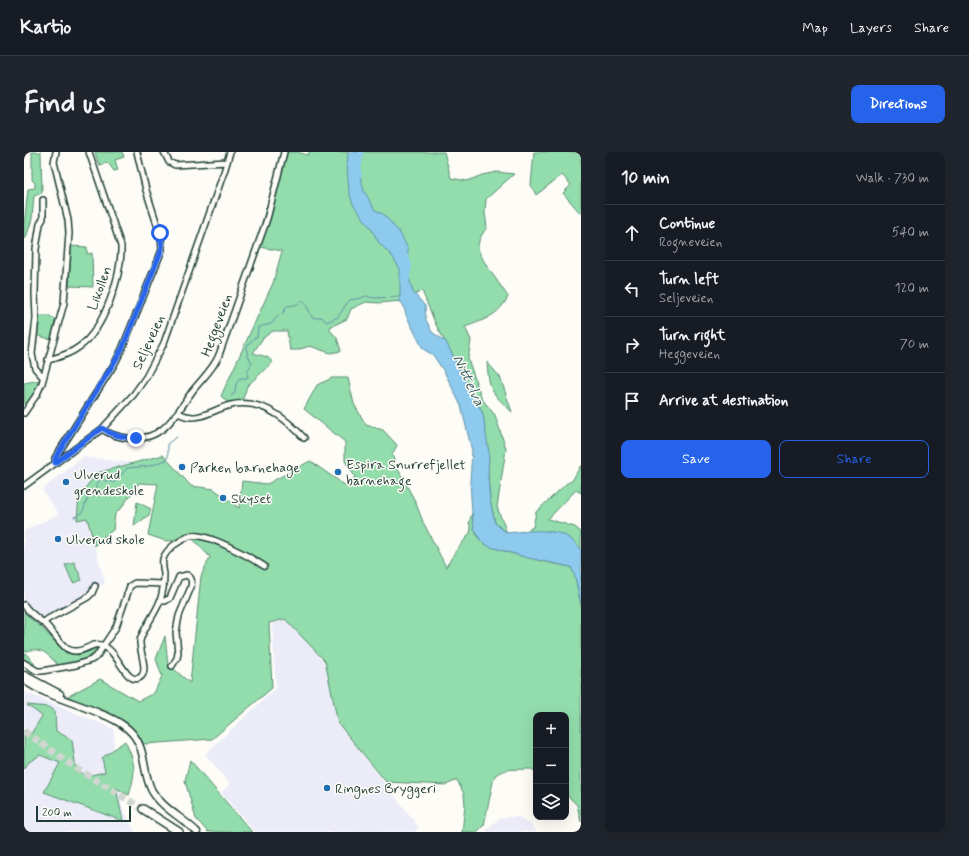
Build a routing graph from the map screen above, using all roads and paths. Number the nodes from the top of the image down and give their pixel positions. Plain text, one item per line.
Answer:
1 (56, 152) edge
2 (89, 152) edge
3 (137, 152) edge
4 (164, 152) edge
5 (230, 152) edge
6 (284, 152) edge
7 (227, 162) junction
8 (43, 200) dead end
9 (48, 360) junction
10 (44, 378) junction
11 (24, 413) edge
12 (179, 413) junction
13 (102, 428) junction
14 (304, 438) dead end
15 (55, 463) junction
16 (24, 486) edge
17 (264, 566) dead end
18 (164, 584) junction
19 (96, 586) dead end
20 (160, 601) junction
21 (24, 604) edge
22 (43, 623) junction
23 (103, 646) junction
24 (24, 663) edge
25 (172, 666) dead end
26 (25, 680) edge
27 (143, 809) tunnel mouth
28 (179, 832) edge
29 (197, 832) edge

1 - 9 street, Likollen
2 - 9 street, Likollen
3 - 15 street
4 - 7 street
5 - 7 street, Seljeveien
6 - 12 street, Heggeveien
7 - 13 street, Seljeveien
8 - 10 street
9 - 10 street, Likollen
10 - 11 street, Likollen
12 - 13 street, Heggeveien
12 - 14 street
13 - 15 street, Seljeveien
15 - 16 street, Seljeveien
17 - 18 street
18 - 20 street
18 - 23 street
19 - 22 street
20 - 23 street
20 - 25 street
21 - 22 street
22 - 23 street
23 - 24 street
26 - 29 main road
27 - 28 highway

